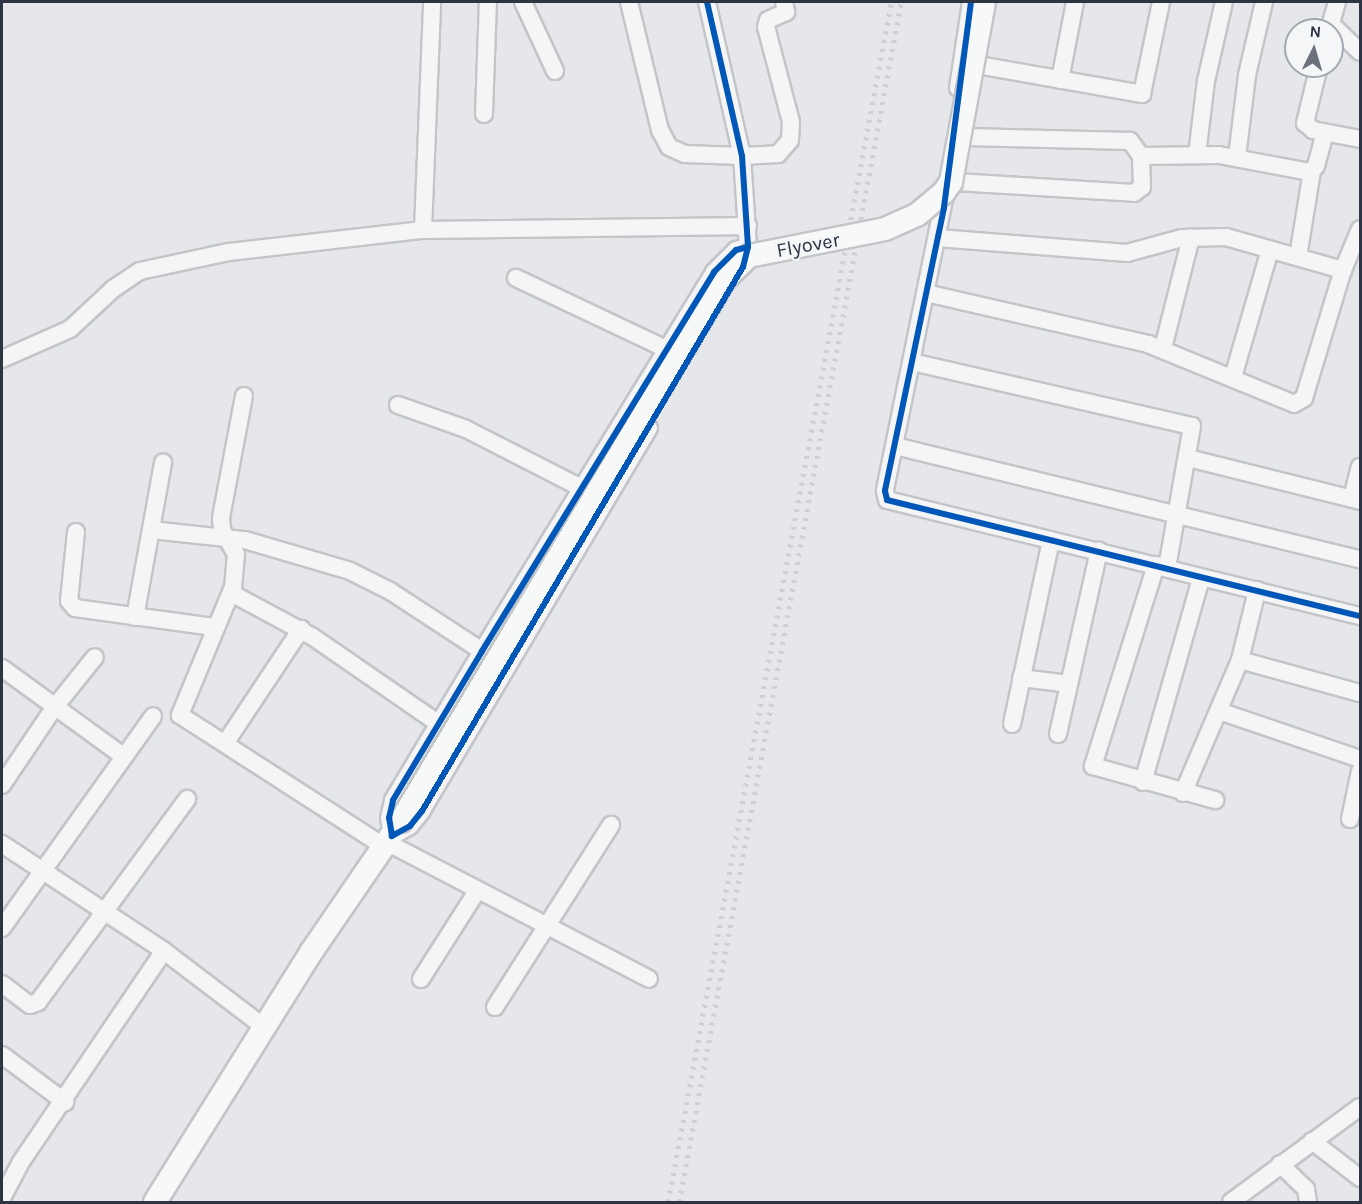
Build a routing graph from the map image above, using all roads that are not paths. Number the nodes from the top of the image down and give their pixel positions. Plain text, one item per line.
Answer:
1 (432, 2) edge
2 (488, 2) edge
3 (523, 2) edge
4 (629, 2) edge
5 (707, 2) edge
6 (784, 2) edge
7 (971, 2) edge
8 (984, 2) edge
9 (991, 2) edge
10 (1075, 2) edge
11 (1161, 2) edge
12 (1224, 2) edge
13 (1264, 2) edge
14 (1337, 2) edge
15 (1333, 18) edge
16 (1344, 39) edge
17 (1360, 52) edge
18 (978, 65) junction
19 (555, 71) dead end
20 (1316, 78) edge
21 (1060, 80) junction
22 (484, 114) dead end
23 (1325, 133) junction
24 (966, 137) junction
25 (1360, 139) edge
26 (1197, 155) junction
27 (742, 156) junction
28 (1141, 156) junction
29 (1237, 158) junction
30 (1312, 171) junction
31 (956, 182) junction
32 (944, 208) junction
33 (748, 226) junction
34 (1360, 229) edge
35 (423, 230) junction
36 (1191, 237) junction
37 (938, 238) junction
38 (748, 247) junction
39 (1270, 250) junction
40 (1298, 257) junction
41 (1343, 270) junction
42 (516, 278) dead end
43 (926, 292) junction
44 (1163, 348) junction
45 (666, 349) junction
46 (2, 359) edge
47 (912, 362) junction
48 (1233, 377) junction
49 (244, 396) dead end
50 (398, 405) dead end
51 (895, 446) junction
52 (1188, 458) junction
53 (163, 463) dead end
54 (1360, 467) edge
55 (583, 489) junction
56 (1356, 499) edge
57 (1178, 512) junction
58 (151, 530) junction
59 (76, 532) dead end
60 (226, 537) junction
61 (1051, 540) junction
62 (1099, 551) junction
63 (1360, 559) edge
64 (1162, 566) junction
65 (1201, 579) junction
66 (1257, 590) junction
67 (231, 593) junction
68 (1360, 616) edge
69 (135, 617) junction
70 (214, 627) junction
71 (301, 629) junction
72 (482, 651) junction
73 (95, 657) dead end
74 (1240, 660) junction
75 (2, 668) edge
76 (1022, 678) junction
77 (1069, 684) junction
78 (1360, 693) edge
79 (54, 708) junction
80 (1219, 711) junction
81 (153, 716) dead end
82 (439, 724) junction
83 (1012, 724) dead end
84 (1058, 734) dead end
85 (226, 742) junction
86 (123, 756) junction
87 (1360, 759) edge
88 (1360, 771) edge
89 (1143, 782) junction
90 (2, 785) edge
91 (1183, 793) junction
92 (187, 799) dead end
93 (1215, 800) dead end
94 (1350, 819) dead end
95 (611, 825) dead end
96 (392, 837) junction
97 (2, 844) edge
98 (43, 874) junction
99 (477, 891) junction
100 (350, 898) junction
101 (103, 912) junction
102 (547, 927) junction
103 (2, 928) edge
104 (164, 951) junction
105 (649, 979) dead end
106 (421, 980) dead end
107 (2, 984) edge
108 (495, 1007) dead end
109 (264, 1027) junction
110 (2, 1055) edge
111 (65, 1102) junction
112 (1360, 1107) edge
113 (1312, 1141) junction
114 (1280, 1164) junction
115 (1360, 1178) edge
116 (2, 1198) edge
117 (155, 1203) edge
118 (173, 1203) edge
119 (1231, 1203) edge
120 (1308, 1203) edge

1 - 35 street
2 - 22 street
3 - 19 street
4 - 27 street
5 - 27 street
6 - 27 street
7 - 32 street
8 - 96 main road, Flyover, bridge
9 - 18 street
10 - 21 street
11 - 21 street
12 - 26 street
13 - 29 street
14 - 15 street
16 - 17 street
18 - 21 street
18 - 24 street
20 - 23 street
23 - 25 street
23 - 30 street
24 - 28 street
24 - 31 street
26 - 28 street
26 - 29 street
27 - 33 street
28 - 31 street
29 - 30 street
30 - 40 street
31 - 32 street
32 - 37 street
33 - 35 street
33 - 38 street
34 - 41 street
35 - 46 street
36 - 37 street
36 - 39 street
36 - 44 street
37 - 43 street
38 - 45 street
38 - 96 street
39 - 40 street
39 - 48 street
40 - 41 street
41 - 48 street
42 - 45 street
43 - 44 street
43 - 47 street
44 - 48 street
45 - 55 street
47 - 51 street
47 - 52 street
49 - 60 street
50 - 55 street
51 - 57 street
51 - 61 street
52 - 56 street
52 - 57 street
53 - 58 street
54 - 56 street
55 - 72 street
57 - 63 street
57 - 64 street
58 - 60 street
58 - 69 street
59 - 69 street
60 - 67 street
60 - 72 street
61 - 62 street
61 - 76 street
62 - 64 street
62 - 77 street
64 - 65 street
64 - 89 street
65 - 66 street
65 - 89 street
66 - 68 street
66 - 74 street
67 - 70 street
67 - 71 street
69 - 70 street
70 - 85 street
71 - 82 street
71 - 85 street
72 - 82 street
73 - 79 street
74 - 78 street
74 - 80 street
75 - 79 street
76 - 77 street
76 - 83 street
77 - 84 street
79 - 86 street
79 - 90 street
80 - 87 street
80 - 91 street
81 - 86 street
82 - 96 street
85 - 96 street
86 - 98 street
88 - 94 street
89 - 91 street
91 - 93 street
92 - 101 street
95 - 102 street
96 - 99 street
96 - 100 main road, Flyover
97 - 98 street
98 - 101 street
98 - 103 street
99 - 102 street
99 - 106 street
100 - 109 main road
100 - 118 main road
101 - 104 street
101 - 107 street
102 - 105 street
102 - 108 street
104 - 109 street
104 - 111 street
109 - 117 main road
110 - 111 street
111 - 116 street
112 - 113 street
113 - 114 street
113 - 115 street
114 - 119 street
114 - 120 street

